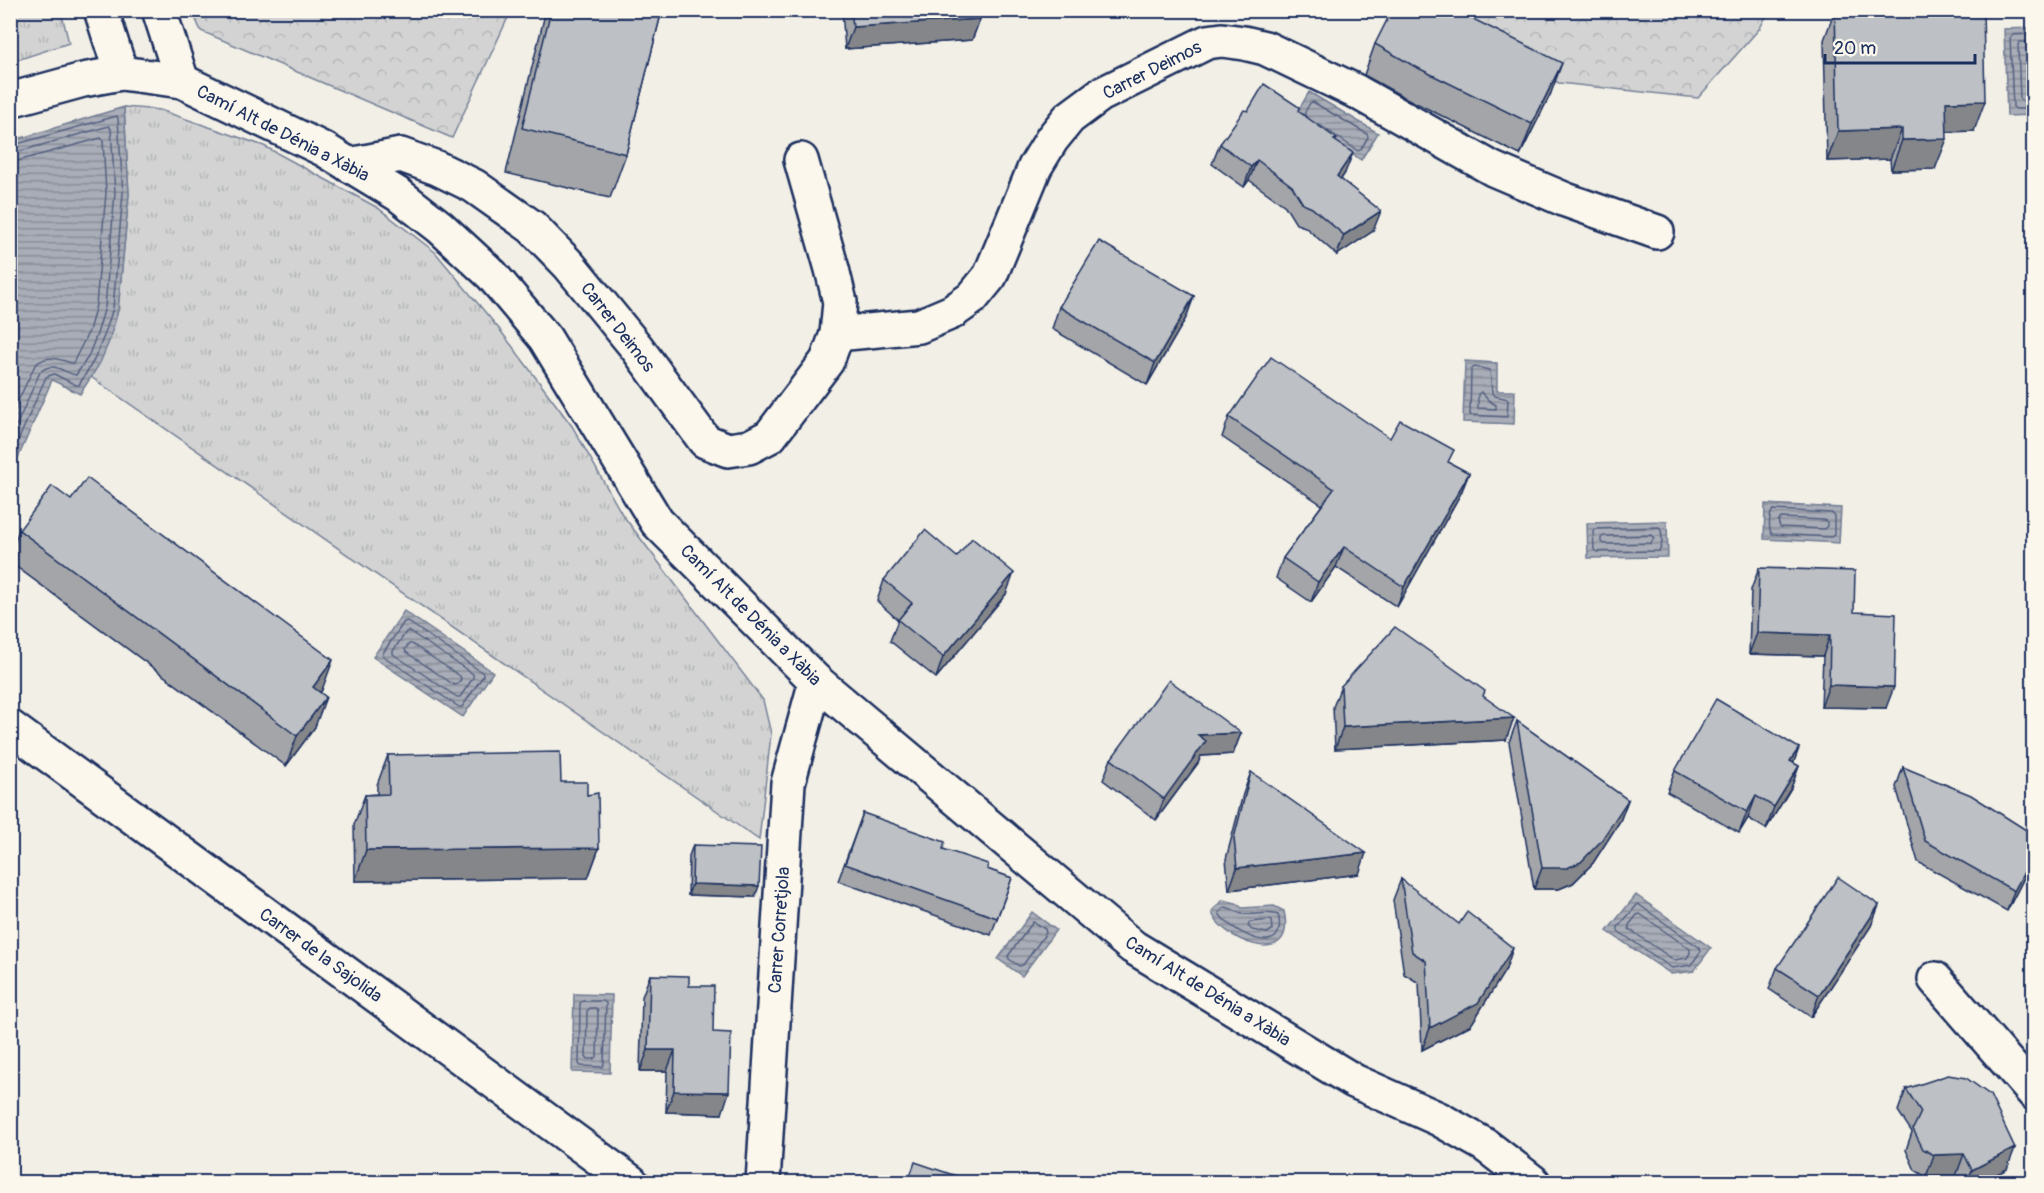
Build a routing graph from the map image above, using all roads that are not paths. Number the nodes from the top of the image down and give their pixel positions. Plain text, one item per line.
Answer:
1 (101, 10) edge
2 (159, 10) edge
3 (121, 73) junction
4 (182, 81) junction
5 (10, 99) edge
6 (801, 160) dead end
7 (349, 165) junction
8 (1657, 232) dead end
9 (837, 334) junction
10 (816, 681) junction
11 (10, 727) edge
12 (1935, 979) dead end
13 (2034, 1094) edge
14 (631, 1182) edge
15 (763, 1182) edge
16 (1533, 1182) edge

1 - 3 street
2 - 4 street
3 - 4 street, Camí Alt de Dénia a Xàbia
3 - 5 street, Camí Alt de Dénia a Xàbia
4 - 7 street, Camí Alt de Dénia a Xàbia
6 - 9 street, Carrer Deimos
7 - 9 street, Carrer Deimos
7 - 10 street, Camí Alt de Dénia a Xàbia
8 - 9 street, Carrer Deimos
10 - 15 street, Carrer Corretjola
10 - 16 street, Camí Alt de Dénia a Xàbia
11 - 14 street, Carrer de la Sajolida
12 - 13 street

